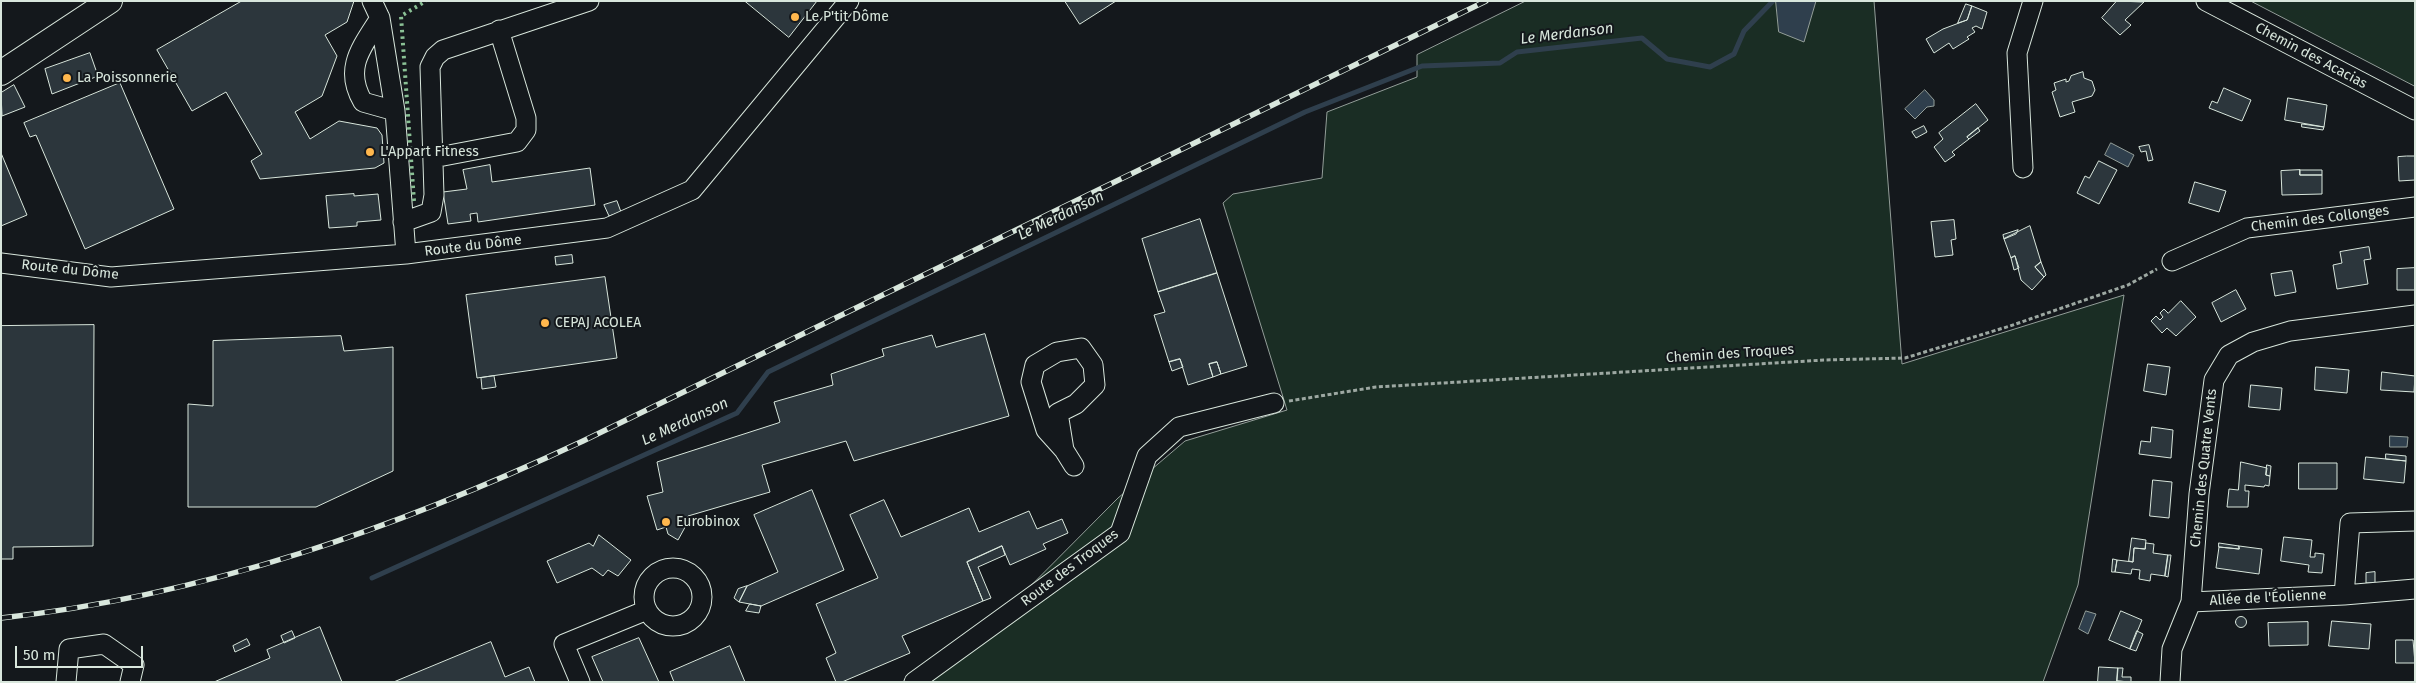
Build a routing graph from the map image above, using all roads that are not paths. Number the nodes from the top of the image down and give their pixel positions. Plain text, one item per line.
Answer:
1 (110, 1) edge
2 (372, 1) edge
3 (589, 1) edge
4 (849, 1) edge
5 (2032, 1) edge
6 (2206, 1) edge
7 (380, 18) junction
8 (499, 30) junction
9 (1, 73) edge
10 (2415, 110) edge
11 (395, 111) junction
12 (433, 158) junction
13 (2023, 168) dead end
14 (2415, 207) edge
15 (403, 222) junction
16 (406, 254) junction
17 (2172, 261) road end
18 (1, 262) edge
19 (2415, 315) edge
20 (1274, 404) road end
21 (1069, 458) joint
22 (2415, 521) edge
23 (2415, 589) edge
24 (2344, 595) junction
25 (2191, 602) junction
26 (647, 610) dead end
27 (66, 682) edge
28 (130, 682) edge
29 (580, 682) edge
30 (914, 682) edge
31 (2170, 682) edge

1 - 9 main road
2 - 7 street
3 - 8 street
4 - 16 street, Route du Dôme
5 - 13 street
6 - 10 street, Chemin des Acacias
7 - 11 street
7 - 11 street
8 - 12 street
8 - 12 street
11 - 15 street
12 - 15 street
14 - 17 street, Chemin des Collonges
15 - 16 street
16 - 18 street, Route du Dôme
19 - 25 street, Chemin des Quatre Vents
20 - 30 street, Route des Troques
21 - 21 street
22 - 24 street, Allée de l'Éolienne
23 - 24 street, Allée de l'Éolienne
24 - 25 street, Allée de l'Éolienne
25 - 31 street, Chemin des Quatre Vents
26 - 29 street
27 - 28 street

